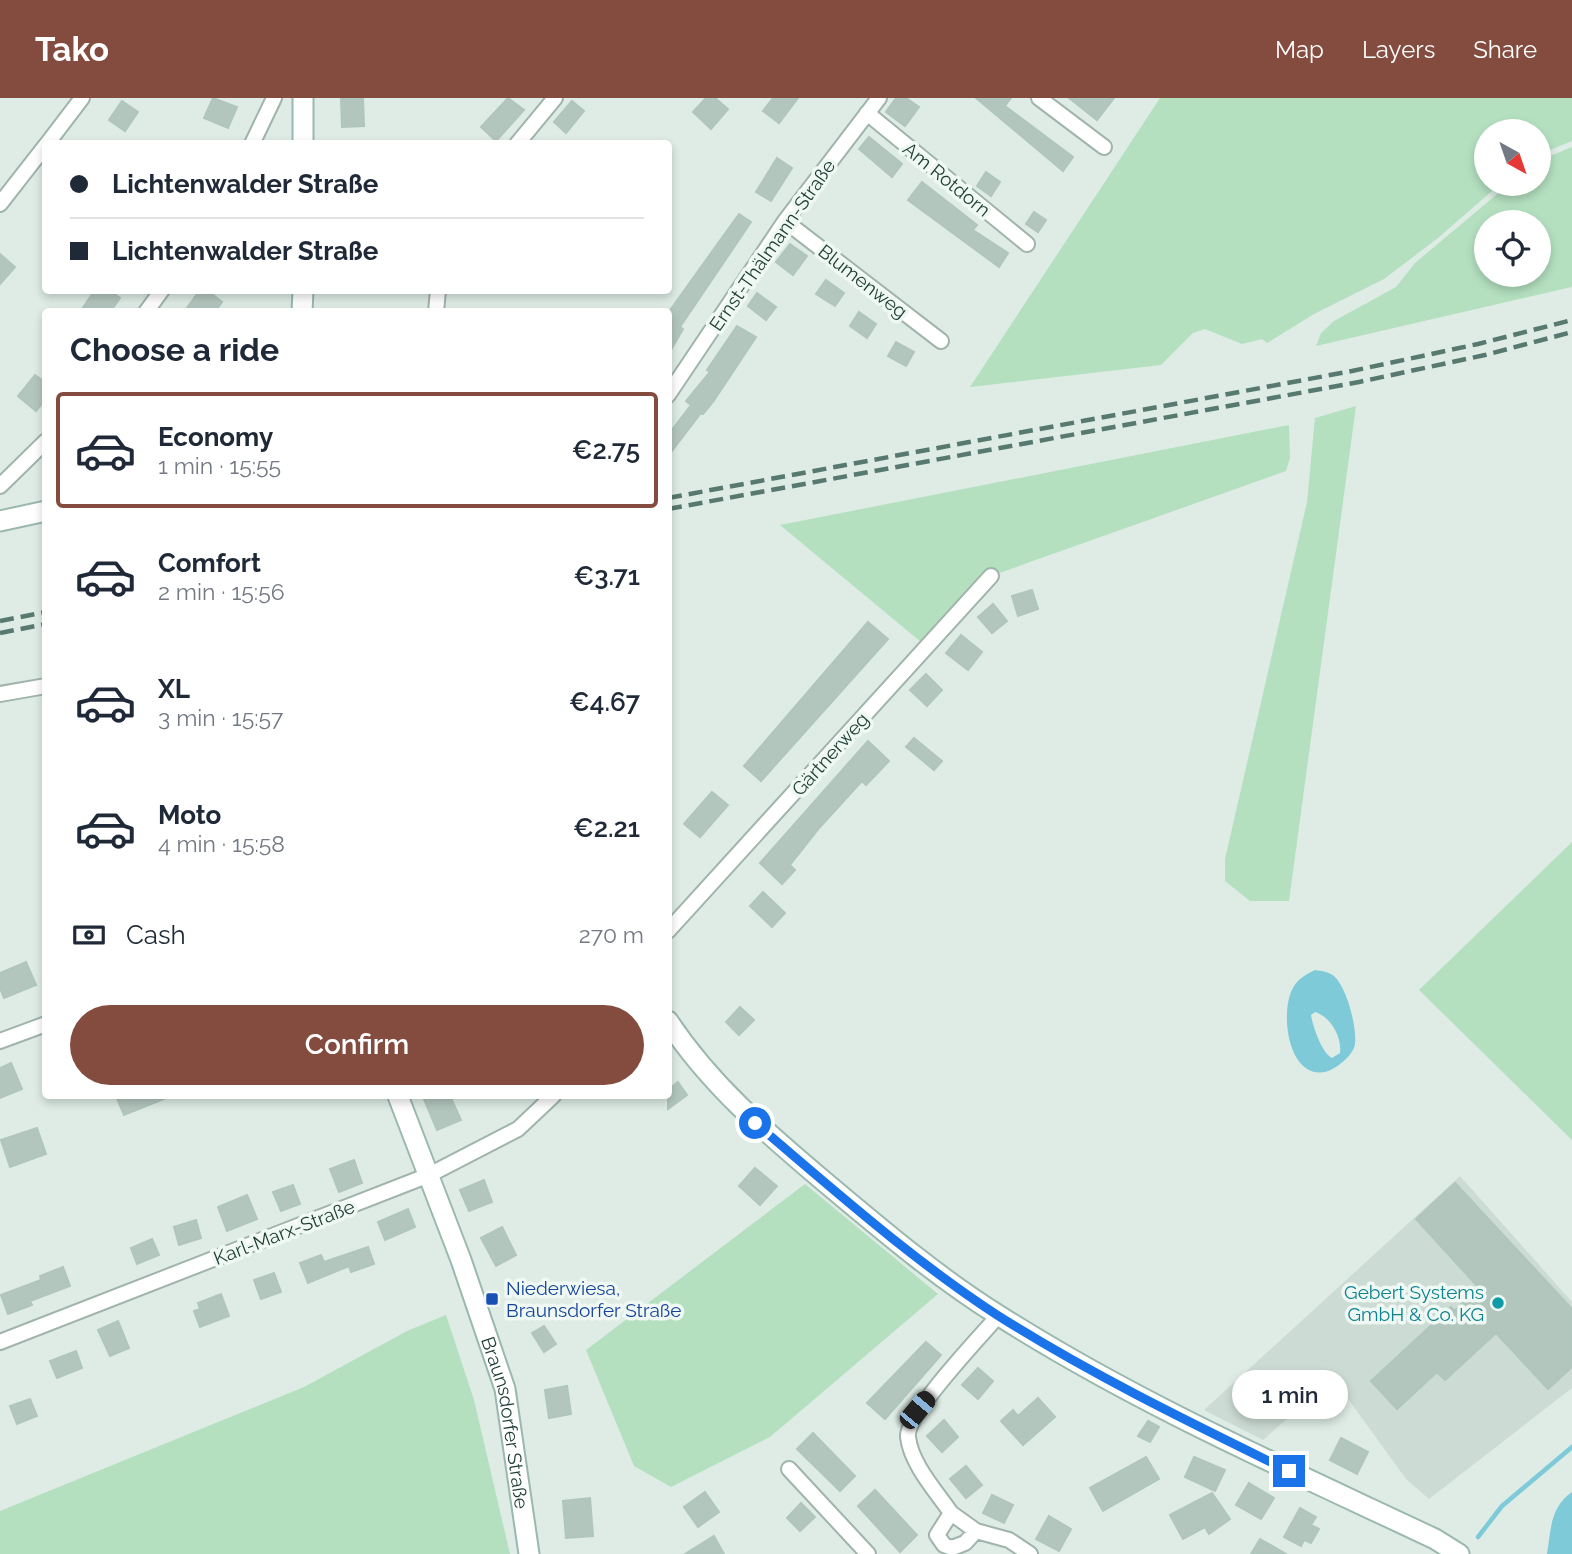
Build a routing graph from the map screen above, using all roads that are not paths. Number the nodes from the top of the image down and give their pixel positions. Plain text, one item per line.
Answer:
1 (82, 98) edge
2 (274, 98) edge
3 (303, 98) edge
4 (555, 98) edge
5 (879, 98) edge
6 (1039, 98) edge
7 (867, 114) junction
8 (49, 140) edge
9 (254, 140) edge
10 (303, 140) edge
11 (520, 140) edge
12 (1104, 147) dead end
13 (42, 149) edge
14 (0, 204) edge
15 (785, 221) junction
16 (1027, 244) dead end
17 (941, 341) dead end
18 (672, 389) edge
19 (42, 445) edge
20 (0, 486) edge
21 (42, 512) edge
22 (0, 521) edge
23 (991, 576) dead end
24 (42, 686) edge
25 (0, 694) edge
26 (672, 927) edge
27 (42, 1025) edge
28 (672, 1026) edge
29 (0, 1041) edge
30 (399, 1099) edge
31 (550, 1099) edge
32 (429, 1175) junction
33 (998, 1315) junction
34 (0, 1342) edge
35 (789, 1469) dead end
36 (951, 1513) junction
37 (976, 1531) junction
38 (529, 1554) edge
39 (868, 1554) edge
40 (1030, 1554) edge
41 (1459, 1554) edge

1 - 8 street
2 - 9 street
3 - 10 main road
4 - 11 street
5 - 7 street, Ernst-Thälmann-Straße
6 - 12 street
7 - 15 street, Ernst-Thälmann-Straße
7 - 16 street, Am Rotdorn
13 - 14 street
15 - 17 street, Blumenweg
15 - 18 street, Ernst-Thälmann-Straße
19 - 20 street
21 - 22 main road
23 - 26 street, Gärtnerweg
24 - 25 street
27 - 29 street
28 - 33 main road
30 - 32 main road, Braunsdorfer Straße
31 - 32 street, Karl-Marx-Straße
32 - 34 street, Karl-Marx-Straße
32 - 38 main road, Braunsdorfer Straße
33 - 36 street
33 - 41 main road
35 - 39 street
36 - 37 street
36 - 37 street
37 - 40 street

